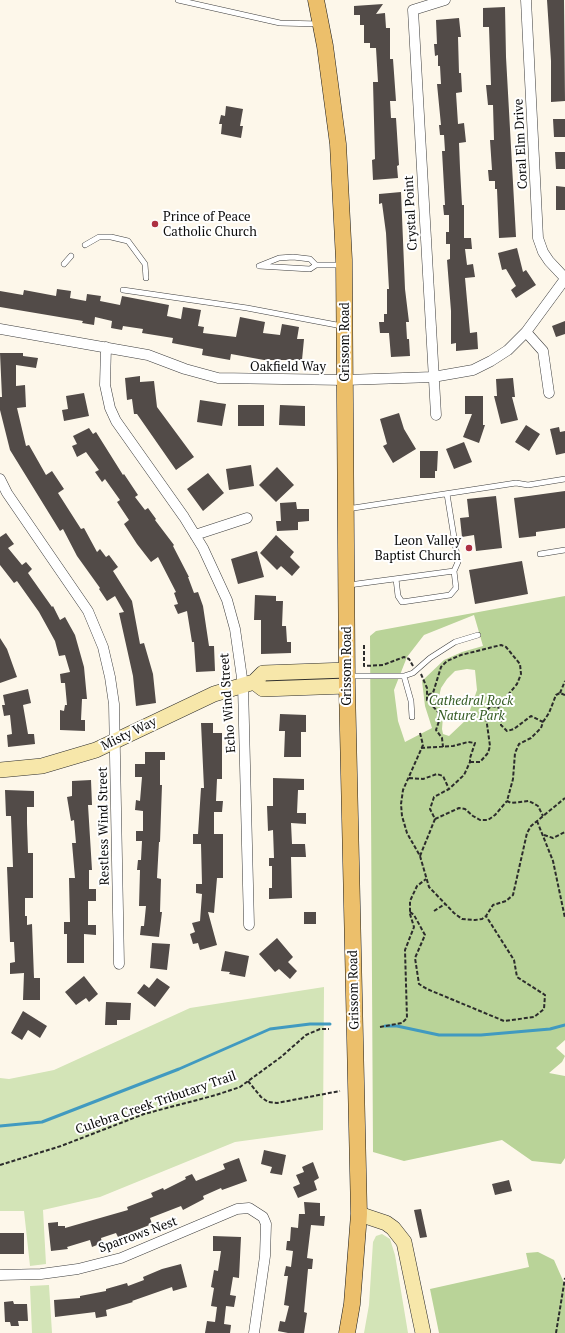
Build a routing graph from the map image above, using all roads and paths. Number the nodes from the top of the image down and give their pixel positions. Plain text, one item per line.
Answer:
1 (178, 0) edge
2 (316, 0) edge
3 (446, 0) edge
4 (526, 0) edge
5 (320, 24) junction
6 (85, 245) dead end
7 (71, 256) dead end
8 (64, 264) dead end
9 (316, 265) junction
10 (344, 265) junction
11 (146, 278) dead end
12 (565, 279) edge
13 (123, 290) dead end
14 (345, 326) junction
15 (0, 329) edge
16 (526, 332) junction
17 (106, 347) junction
18 (433, 377) junction
19 (345, 380) junction
20 (549, 393) dead end
21 (436, 415) dead end
22 (0, 479) edge
23 (565, 479) edge
24 (447, 494) junction
25 (346, 509) junction
26 (247, 518) dead end
27 (195, 535) junction
28 (565, 550) edge
29 (540, 554) dead end
30 (454, 571) junction
31 (396, 579) junction
32 (347, 586) junction
33 (478, 635) dead end
34 (364, 645) dead end
35 (364, 666) dead end
36 (404, 676) junction
37 (347, 677) junction
38 (565, 681) edge
39 (248, 683) junction
40 (560, 693) junction
41 (428, 695) dead end
42 (565, 695) edge
43 (498, 707) junction
44 (412, 717) dead end
45 (542, 722) junction
46 (420, 733) dead end
47 (115, 742) junction
48 (421, 748) junction
49 (470, 762) junction
50 (0, 770) edge
51 (409, 778) junction
52 (449, 789) junction
53 (565, 798) edge
54 (507, 801) junction
55 (543, 816) junction
56 (435, 819) junction
57 (538, 821) junction
58 (565, 832) edge
59 (543, 834) junction
60 (420, 856) junction
61 (426, 879) junction
62 (445, 904) junction
63 (434, 911) dead end
64 (410, 912) junction
65 (486, 916) junction
66 (565, 918) edge
67 (249, 925) dead end
68 (119, 964) dead end
69 (380, 1027) dead end
70 (329, 1029) dead end
71 (248, 1081) junction
72 (340, 1091) dead end
73 (0, 1166) edge
74 (358, 1214) junction
75 (0, 1275) edge
76 (565, 1278) edge
77 (254, 1333) edge
78 (347, 1333) edge
79 (423, 1333) edge
80 (556, 1333) edge

1 - 5 lane
2 - 5 main road, Grissom Road
3 - 18 street, Crystal Point
4 - 12 street, Coral Elm Drive
5 - 10 main road, Grissom Road
6 - 11 lane
7 - 8 lane
9 - 9 lane
9 - 10 lane
10 - 14 main road, Grissom Road
12 - 16 street, Oakfield Way
13 - 14 lane
14 - 19 main road, Grissom Road
15 - 17 street, Oakfield Way
16 - 18 street, Oakfield Way
16 - 20 street
17 - 19 street, Oakfield Way
17 - 27 street, Echo Wind Street
18 - 19 street, Oakfield Way
18 - 21 street, Crystal Point
19 - 25 main road, Grissom Road
22 - 47 street, Restless Wind Street
23 - 24 lane
24 - 25 lane
24 - 30 lane
25 - 32 main road, Grissom Road
26 - 27 street
27 - 39 street, Echo Wind Street
28 - 29 lane
30 - 31 lane
30 - 31 lane
31 - 32 lane
32 - 37 main road, Grissom Road
33 - 36 lane
34 - 35 path
36 - 37 lane
36 - 44 lane
37 - 39 street
37 - 74 main road, Grissom Road
38 - 40 path
39 - 47 street, Misty Way
39 - 67 street, Echo Wind Street
40 - 42 path
40 - 45 path
41 - 43 path
43 - 45 path
43 - 49 path
45 - 54 path
46 - 48 path
47 - 50 street, Misty Way
47 - 68 street, Restless Wind Street
48 - 49 path
48 - 51 path
49 - 52 path
51 - 52 path
51 - 60 path
52 - 56 path
53 - 55 path
54 - 55 path
54 - 56 path
55 - 57 path
56 - 60 path
57 - 59 path
57 - 65 path
58 - 59 path
59 - 66 path
60 - 61 path
61 - 62 path
61 - 64 path
62 - 63 path
62 - 65 path
64 - 65 path
64 - 69 path
70 - 71 path, Culebra Creek Tributary Trail
71 - 72 path
71 - 73 path, Culebra Creek Tributary Trail
74 - 78 main road, Grissom Road
74 - 79 street
75 - 77 street, Sparrows Nest
76 - 80 path

